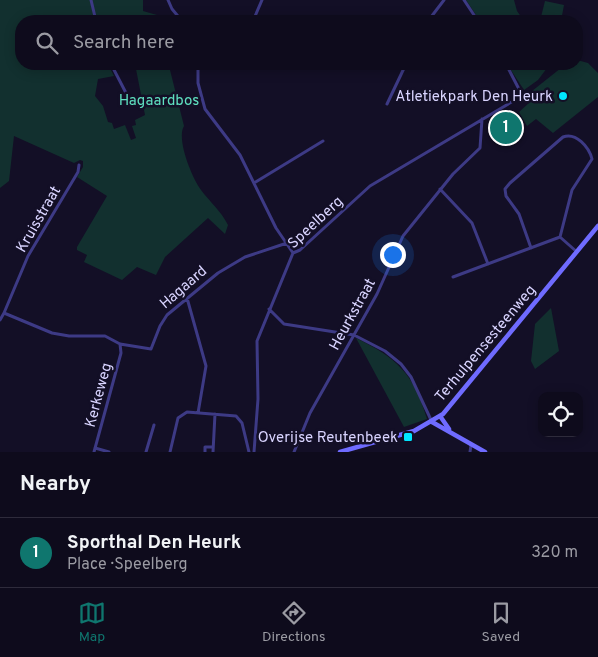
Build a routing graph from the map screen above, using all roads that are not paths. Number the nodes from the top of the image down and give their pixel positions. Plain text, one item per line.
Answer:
1 (91, 0) edge
2 (168, 0) edge
3 (262, 0) edge
4 (444, 0) edge
5 (464, 0) edge
6 (95, 15) edge
7 (177, 15) edge
8 (256, 15) edge
9 (433, 15) edge
10 (474, 15) edge
11 (114, 70) edge
12 (198, 70) edge
13 (403, 70) edge
14 (509, 70) edge
15 (126, 93) dead end
16 (386, 104) dead end
17 (482, 119) junction
18 (323, 141) dead end
19 (79, 165) dead end
20 (254, 183) junction
21 (440, 189) junction
22 (598, 226) edge
23 (560, 237) junction
24 (287, 243) junction
25 (531, 248) junction
26 (577, 252) junction
27 (293, 253) junction
28 (488, 264) junction
29 (453, 277) dead end
30 (187, 298) junction
31 (269, 310) junction
32 (4, 313) junction
33 (0, 320) edge
34 (354, 336) junction
35 (120, 344) junction
36 (198, 413) junction
37 (215, 414) junction
38 (440, 416) junction
39 (432, 422) junction
40 (154, 425) dead end
41 (452, 432) junction
42 (471, 445) junction
43 (213, 447) junction
44 (95, 450) edge
45 (249, 451) edge
46 (254, 451) edge
47 (109, 452) edge
48 (146, 452) edge
49 (170, 452) edge
50 (205, 452) edge
51 (212, 452) edge
52 (294, 452) edge
53 (340, 452) edge
54 (470, 452) edge
55 (485, 452) edge

1 - 6 street
2 - 7 street
3 - 8 street
4 - 9 street
5 - 10 street
11 - 15 street
12 - 20 street
13 - 16 street
14 - 17 street, Speelberg
17 - 21 street, Heurkstraat
17 - 27 street, Speelberg
18 - 20 street
19 - 32 street, Kruisstraat
20 - 24 street
21 - 28 street
21 - 34 street, Heurkstraat
22 - 26 main road, Terhulpensesteenweg
23 - 25 street
23 - 25 street
23 - 26 street
24 - 27 street
24 - 30 street, Hagaard
25 - 28 street
26 - 38 main road, Terhulpensesteenweg
27 - 31 street, Speelberg
28 - 29 street
30 - 35 street, Hagaard
30 - 36 street
31 - 34 street
31 - 46 street, Speelberg
32 - 33 street
32 - 35 street, Hagaard
34 - 39 street
34 - 52 street, Heurkstraat
35 - 44 street, Kerkeweg
36 - 37 street
36 - 49 street
37 - 43 street
37 - 45 street
38 - 39 main road, Terhulpensesteenweg
38 - 41 main road
39 - 41 main road
39 - 53 main road, Terhulpensesteenweg
40 - 48 street
41 - 42 main road
42 - 54 street
42 - 55 main road
43 - 50 street
43 - 51 street
44 - 47 street
45 - 46 street

